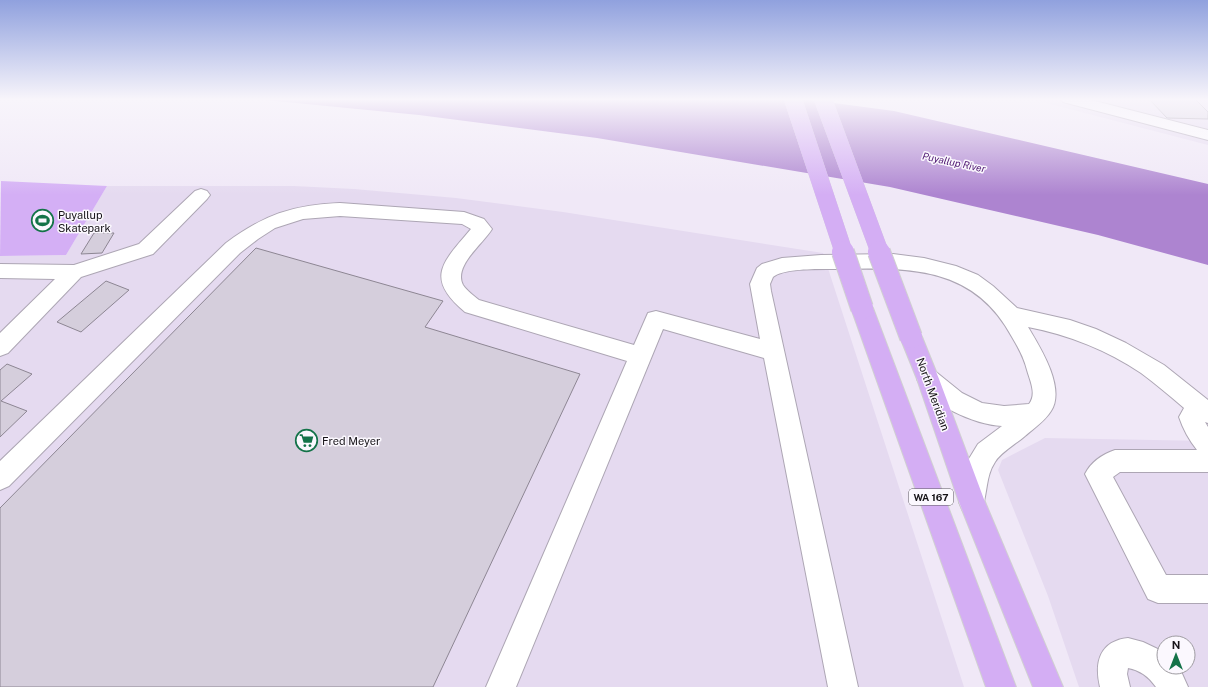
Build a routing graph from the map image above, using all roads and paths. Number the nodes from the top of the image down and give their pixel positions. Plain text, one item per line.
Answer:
1 (804, 131) edge
2 (835, 131) edge
3 (1193, 131) edge
4 (1208, 135) edge
5 (201, 195) dead end
6 (0, 271) edge
7 (74, 272) junction
8 (1011, 315) junction
9 (3, 341) edge
10 (774, 352) junction
11 (640, 356) junction
12 (928, 379) junction
13 (1203, 410) edge
14 (1035, 414) junction
15 (1208, 445) edge
16 (1208, 461) edge
17 (0, 478) edge
18 (972, 502) junction
19 (1208, 588) edge
20 (500, 687) edge
21 (843, 687) edge
22 (1001, 687) edge
23 (1048, 687) edge
24 (1115, 687) edge
25 (1173, 687) edge

1 - 22 main road, WA 167, bridge
2 - 12 main road, North Meridian / WA 167, bridge
3 - 4 lane
5 - 7 lane
6 - 7 lane
7 - 9 lane
8 - 10 lane
8 - 13 lane
8 - 14 lane
10 - 11 lane
10 - 21 lane
11 - 17 lane
11 - 20 lane
12 - 14 lane
12 - 18 main road, North Meridian / WA 167
13 - 15 lane
14 - 18 lane
16 - 19 lane
18 - 23 main road, North Meridian / WA 167
24 - 25 lane

